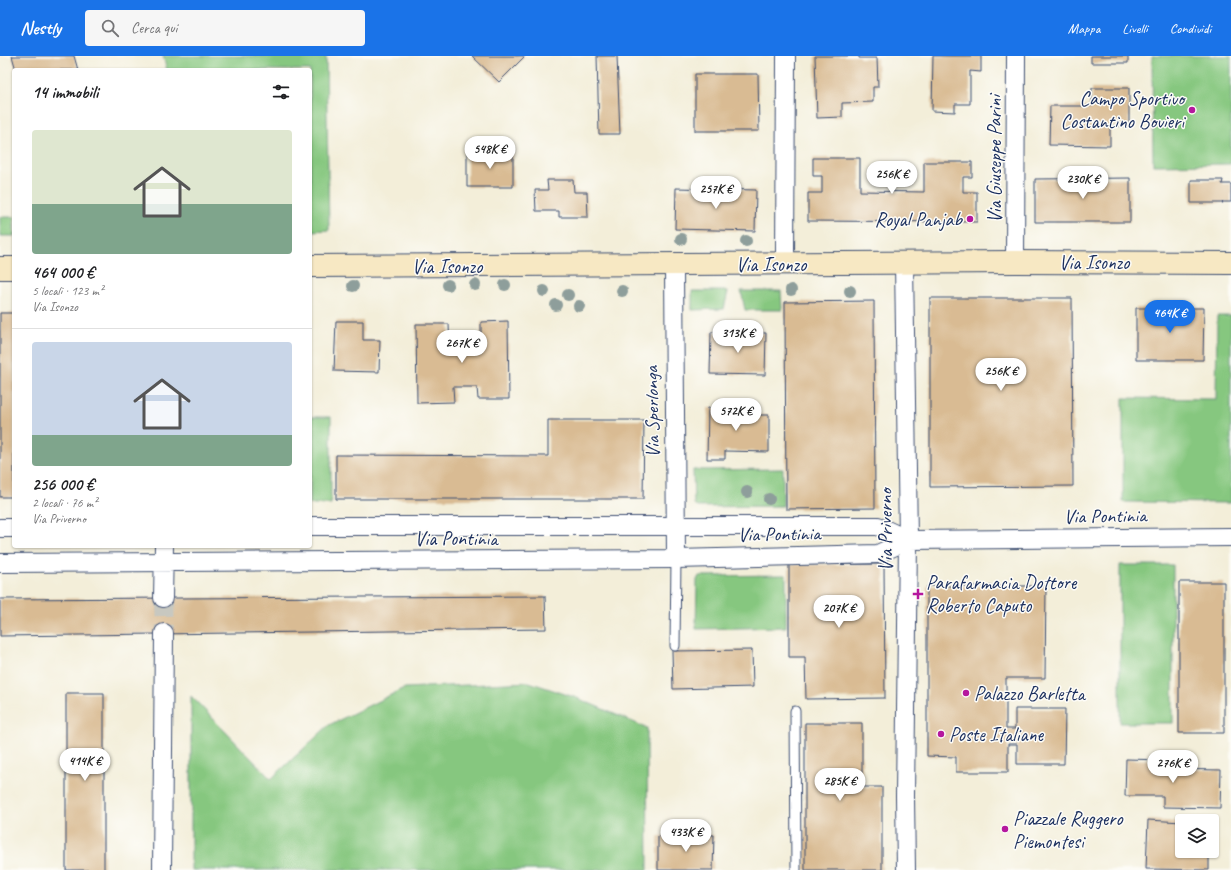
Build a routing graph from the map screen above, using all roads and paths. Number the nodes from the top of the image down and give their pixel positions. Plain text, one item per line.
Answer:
1 (786, 56) edge
2 (1016, 56) edge
3 (904, 262) junction
4 (1015, 262) junction
5 (1231, 263) edge
6 (785, 264) junction
7 (674, 265) junction
8 (312, 266) edge
9 (0, 268) edge
10 (12, 268) edge
11 (312, 526) edge
12 (676, 526) junction
13 (0, 528) edge
14 (12, 528) edge
15 (1231, 537) edge
16 (908, 540) junction
17 (164, 554) edge
18 (676, 559) junction
19 (0, 563) edge
20 (163, 598) tunnel mouth
21 (164, 633) tunnel mouth
22 (675, 646) dead end
23 (795, 711) dead end
24 (162, 870) edge
25 (796, 870) edge
26 (906, 870) edge

1 - 6 street
2 - 4 street, Via Giuseppe Parini
3 - 4 main road, Via Isonzo
3 - 6 main road, Via Isonzo
3 - 16 street, Via Priverno
4 - 5 main road, Via Isonzo
6 - 7 main road, Via Isonzo
7 - 8 main road, Via Isonzo
7 - 12 street, Via Sperlonga
9 - 10 main road
11 - 12 street, Via Pontinia
12 - 16 street, Via Pontinia
12 - 18 street, Via Sperlonga
13 - 14 street
15 - 16 street, Via Pontinia
16 - 18 street, Via Pontinia
16 - 26 street, Via Priverno
17 - 18 street, Via Pontinia
17 - 19 street, Via Pontinia
17 - 20 street
18 - 22 lane
21 - 24 street
23 - 25 lane

